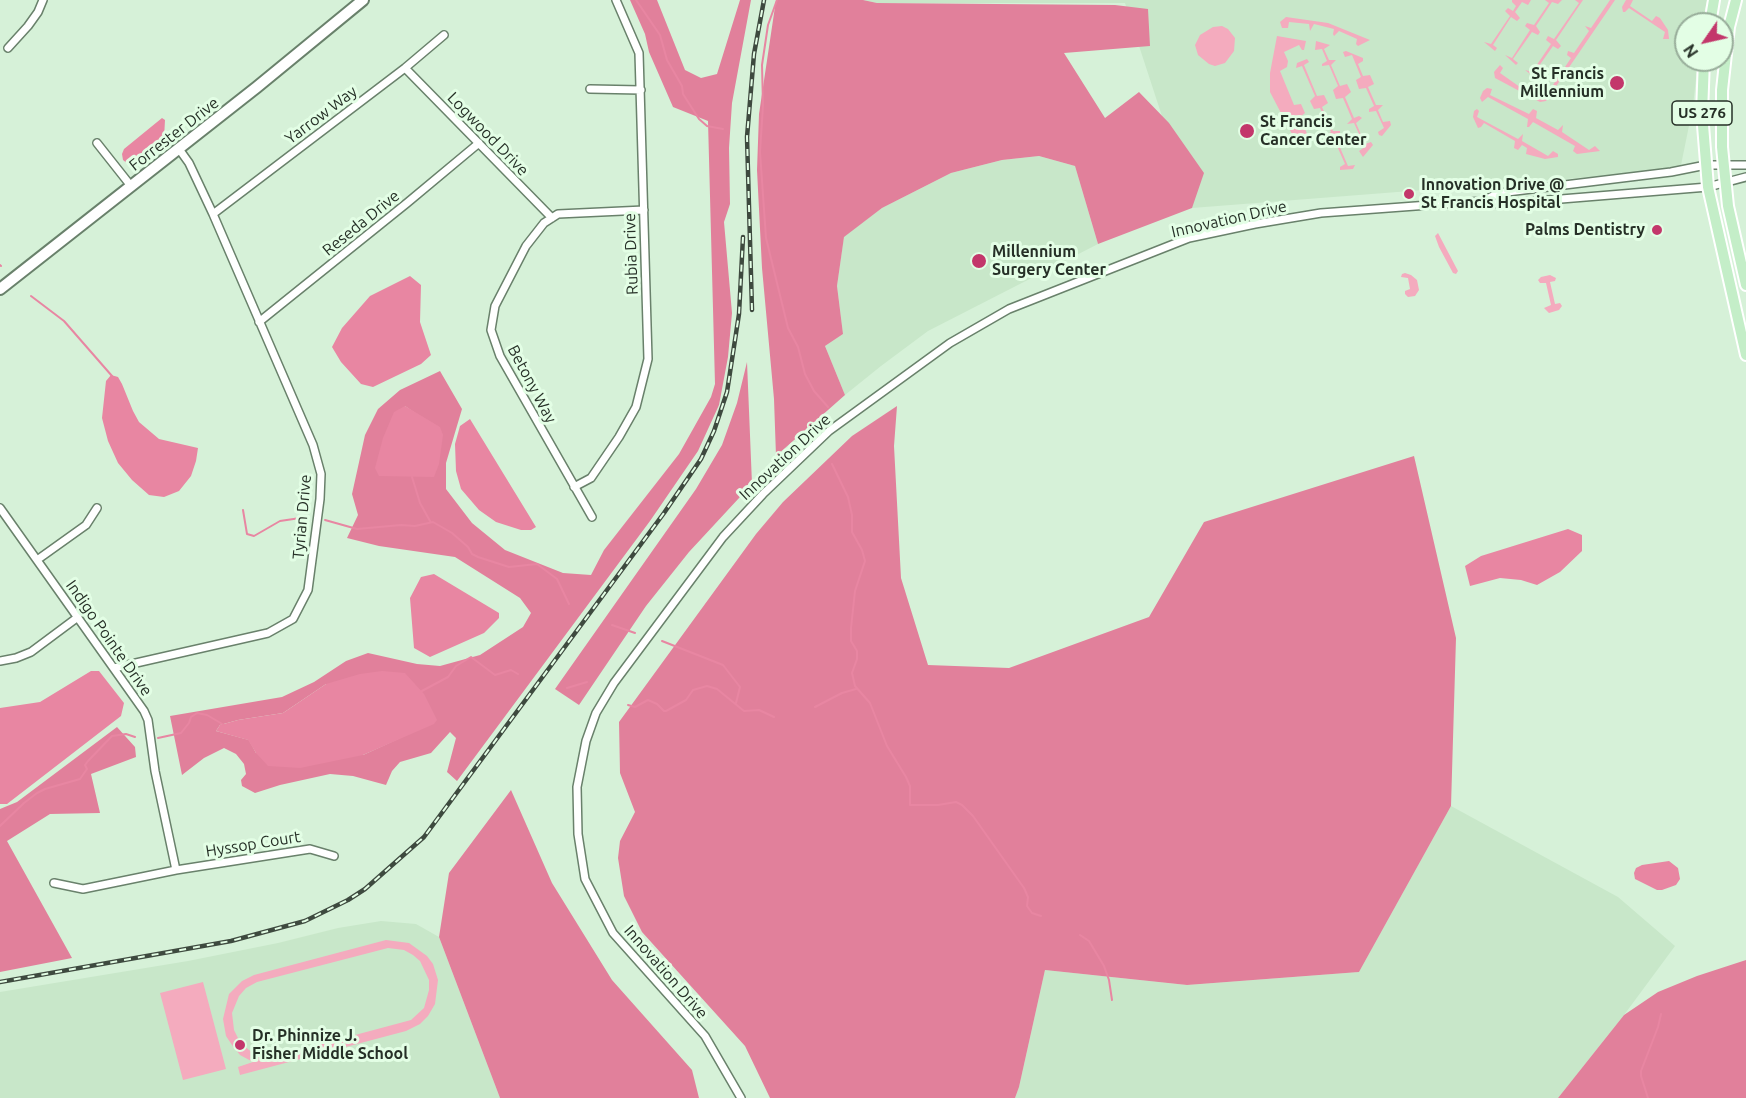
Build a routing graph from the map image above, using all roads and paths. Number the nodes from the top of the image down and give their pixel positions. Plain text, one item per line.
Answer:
1 (43, 0) edge
2 (363, 0) edge
3 (616, 0) edge
4 (1736, 0) edge
5 (444, 35) dead end
6 (8, 48) dead end
7 (405, 68) junction
8 (1704, 72) edge
9 (590, 89) dead end
10 (641, 90) junction
11 (97, 143) dead end
12 (478, 143) junction
13 (179, 149) junction
14 (1706, 165) junction
15 (1746, 165) edge
16 (1724, 166) junction
17 (1746, 177) edge
18 (1726, 183) junction
19 (131, 186) junction
20 (1708, 187) junction
21 (1483, 201) junction
22 (644, 210) junction
23 (213, 214) junction
24 (552, 218) junction
25 (1746, 285) edge
26 (0, 289) edge
27 (259, 322) junction
28 (1746, 355) edge
29 (574, 487) junction
30 (0, 508) edge
31 (97, 508) dead end
32 (592, 517) dead end
33 (37, 560) junction
34 (78, 617) junction
35 (0, 661) edge
36 (114, 668) junction
37 (334, 856) dead end
38 (176, 870) junction
39 (54, 882) dead end
40 (741, 1098) edge

1 - 6 street
2 - 13 street, Forrester Drive
3 - 10 street, Rubia Drive
4 - 16 main road, US 276
5 - 7 street, Yarrow Way
7 - 12 street, Logwood Drive
7 - 23 street, Yarrow Way
8 - 14 main road, US 276
9 - 10 street
10 - 22 street, Rubia Drive
11 - 19 street
12 - 24 street, Logwood Drive
12 - 27 street, Reseda Drive
13 - 19 street, Forrester Drive
13 - 23 street, Tyrian Drive
14 - 16 street, Innovation Drive
14 - 20 main road, US 276
14 - 21 street, Innovation Drive
15 - 16 street, Innovation Drive
16 - 18 main road, US 276
17 - 18 street, Innovation Drive
18 - 20 street, Innovation Drive
18 - 25 main road, US 276
19 - 26 street, Forrester Drive
20 - 21 street, Innovation Drive
20 - 28 main road, US 276
21 - 40 street, Innovation Drive
22 - 24 street
22 - 29 street, Rubia Drive
23 - 27 street, Tyrian Drive
24 - 29 street, Betony Way
27 - 36 street, Tyrian Drive
29 - 32 street, Betony Way
30 - 33 street, Indigo Pointe Drive
31 - 33 street
33 - 34 street, Indigo Pointe Drive
34 - 35 street
34 - 36 street, Indigo Pointe Drive
36 - 38 street, Indigo Pointe Drive
37 - 38 street, Hyssop Court
38 - 39 street, Hyssop Court

